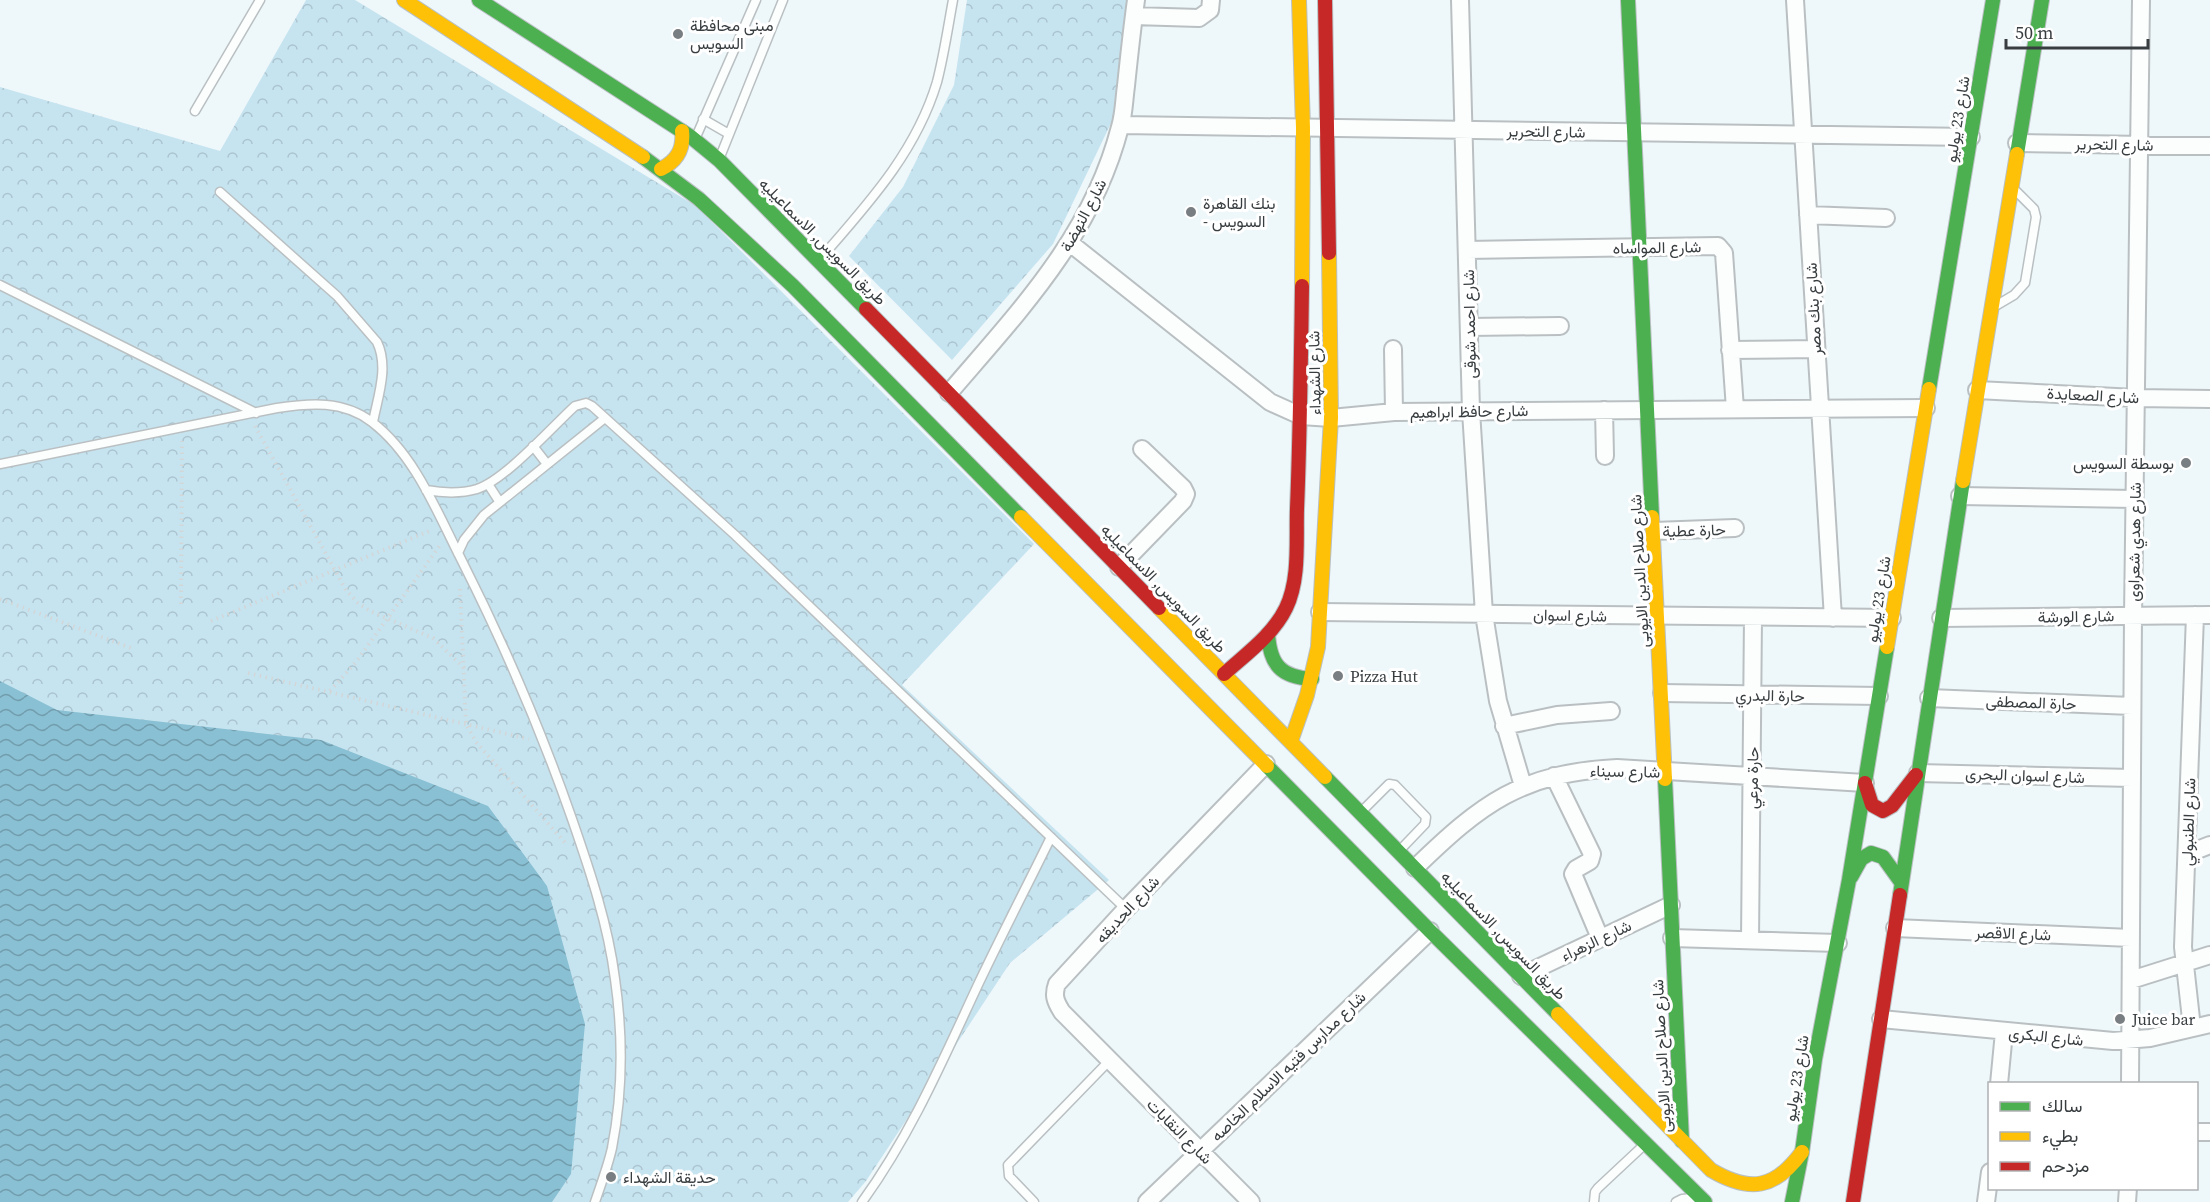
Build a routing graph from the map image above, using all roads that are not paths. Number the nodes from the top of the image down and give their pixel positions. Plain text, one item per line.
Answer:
1 (260, 0) edge
2 (405, 0) edge
3 (479, 0) edge
4 (756, 0) edge
5 (783, 0) edge
6 (953, 0) edge
7 (1211, 0) edge
8 (1299, 0) edge
9 (1324, 0) edge
10 (1460, 0) edge
11 (1628, 0) edge
12 (1795, 0) edge
13 (1993, 0) edge
14 (2042, 0) edge
15 (2141, 0) edge
16 (1135, 8) edge
17 (195, 111) dead end
18 (703, 119) junction
19 (1121, 125) junction
20 (1303, 128) junction
21 (1327, 128) junction
22 (1464, 130) junction
23 (682, 131) junction
24 (1635, 132) junction
25 (729, 134) junction
26 (1803, 135) junction
27 (1971, 137) junction
28 (695, 141) junction
29 (2017, 143) junction
30 (2140, 145) junction
31 (2210, 146) edge
32 (722, 163) junction
33 (661, 169) junction
34 (2010, 185) junction
35 (220, 192) dead end
36 (699, 199) junction
37 (1808, 215) junction
38 (1886, 218) dead end
39 (1070, 243) junction
40 (1641, 248) junction
41 (1467, 250) junction
42 (819, 260) junction
43 (0, 285) edge
44 (1990, 311) junction
45 (1560, 326) dead end
46 (1469, 327) junction
47 (1393, 349) dead end
48 (1816, 349) junction
49 (1730, 350) junction
50 (1977, 390) junction
51 (949, 393) junction
52 (2136, 398) junction
53 (2210, 399) edge
54 (1926, 408) junction
55 (1735, 409) junction
56 (1819, 409) junction
57 (1604, 410) junction
58 (1649, 410) junction
59 (1471, 411) junction
60 (1394, 412) junction
61 (253, 414) junction
62 (1301, 416) junction
63 (605, 418) junction
64 (1331, 418) junction
65 (373, 422) junction
66 (533, 446) junction
67 (1142, 449) dead end
68 (1605, 456) dead end
69 (0, 464) edge
70 (547, 464) junction
71 (488, 484) junction
72 (426, 490) junction
73 (1960, 496) junction
74 (2134, 499) junction
75 (499, 501) junction
76 (1734, 528) dead end
77 (1654, 531) junction
78 (458, 553) junction
79 (1119, 567) junction
80 (1320, 612) junction
81 (1484, 614) junction
82 (2203, 615) edge
83 (1658, 616) junction
84 (2133, 616) junction
85 (1753, 617) junction
86 (1833, 618) junction
87 (1892, 618) junction
88 (1941, 618) junction
89 (1268, 634) junction
90 (1224, 674) junction
91 (1312, 679) junction
92 (1662, 693) junction
93 (1753, 694) junction
94 (1879, 696) junction
95 (1929, 698) junction
96 (2132, 706) junction
97 (1611, 711) dead end
98 (1504, 726) junction
99 (1291, 741) junction
100 (1266, 764) junction
101 (1665, 771) junction
102 (1918, 772) junction
103 (1554, 776) junction
104 (1752, 777) junction
105 (2132, 778) junction
106 (1865, 783) junction
107 (1522, 786) junction
108 (1360, 812) junction
109 (1051, 837) junction
110 (2210, 845) edge
111 (1398, 851) junction
112 (2187, 854) junction
113 (1415, 868) junction
114 (1849, 880) junction
115 (1901, 882) junction
116 (1671, 905) junction
117 (1126, 909) junction
118 (1895, 928) junction
119 (1430, 931) junction
120 (1600, 938) junction
121 (1672, 938) junction
122 (2132, 938) junction
123 (1750, 940) junction
124 (1839, 943) junction
125 (2210, 955) edge
126 (2184, 963) junction
127 (1521, 976) junction
128 (2131, 980) junction
129 (1881, 1019) junction
130 (2210, 1024) edge
131 (2192, 1028) junction
132 (2004, 1032) junction
133 (2131, 1041) junction
134 (1110, 1060) junction
135 (1999, 1082) edge
136 (2130, 1082) edge
137 (1682, 1141) junction
138 (1647, 1143) junction
139 (1199, 1150) junction
140 (1802, 1152) junction
141 (1988, 1182) edge
142 (595, 1202) edge
143 (862, 1202) edge
144 (1034, 1202) edge
145 (1147, 1202) edge
146 (1251, 1202) edge
147 (1594, 1202) edge
148 (1676, 1202) edge
149 (1704, 1202) edge
150 (1792, 1202) edge
151 (1853, 1202) edge
152 (1986, 1202) edge

1 - 17 lane
2 - 33 main road
3 - 23 main road, طريق السويس, الاسماعيليه
4 - 18 lane
5 - 25 lane
6 - 42 lane
7 - 16 street
8 - 20 main road, شارع الشهداء
9 - 21 main road, شارع الشهداء
10 - 22 street, شارع احمد شوقى
11 - 24 main road, شارع صلاح الدين الايوبى
12 - 26 street, شارع بنك مصر
13 - 27 main road, شارع 23 يوليو
14 - 29 main road
15 - 30 street, شارع هدي شعراوى
16 - 19 street, شارع النهضة
18 - 25 lane
18 - 28 lane
19 - 20 street, شارع التحرير
19 - 39 street, شارع النهضة
20 - 21 street, شارع التحرير
20 - 62 main road, شارع الشهداء
21 - 22 street, شارع التحرير
21 - 64 main road, شارع الشهداء
22 - 24 street, شارع التحرير
22 - 41 street, شارع احمد شوقى
23 - 28 main road, طريق السويس, الاسماعيليه
23 - 33 main road
24 - 26 street, شارع التحرير
24 - 40 main road, شارع صلاح الدين الايوبى
25 - 32 lane
26 - 27 street, شارع التحرير
26 - 37 street, شارع بنك مصر
27 - 54 main road, شارع 23 يوليو
28 - 32 main road, طريق السويس, الاسماعيليه
29 - 30 street, شارع التحرير
29 - 34 main road
30 - 31 street, شارع التحرير
30 - 52 street, شارع هدي شعراوى
32 - 36 main road
32 - 42 main road, طريق السويس, الاسماعيليه
33 - 36 main road
34 - 44 main road
34 - 44 lane
35 - 65 lane
36 - 100 main road
37 - 38 street
37 - 48 street, شارع بنك مصر
39 - 51 street, شارع النهضة
39 - 62 street, شارع حافظ ابراهيم
40 - 41 street, شارع المواساه
40 - 49 street, شارع المواساه
40 - 58 main road, شارع صلاح الدين الايوبى
41 - 46 street, شارع احمد شوقى
42 - 51 main road, طريق السويس, الاسماعيليه
43 - 61 lane
44 - 50 main road
45 - 46 street
46 - 59 street, شارع احمد شوقى
47 - 60 street
48 - 49 street
48 - 56 street, شارع بنك مصر
49 - 55 street, شارع المواساه
50 - 52 street, شارع الصعايدة
50 - 73 main road
51 - 79 main road, طريق السويس, الاسماعيليه
52 - 53 street, شارع الصعايدة
52 - 74 street, شارع هدي شعراوى
54 - 56 street, شارع حافظ ابراهيم
54 - 87 main road, شارع 23 يوليو
55 - 56 street, شارع حافظ ابراهيم
55 - 58 street, شارع حافظ ابراهيم
56 - 86 street, شارع بنك مصر
57 - 58 street, شارع حافظ ابراهيم
57 - 59 street, شارع حافظ ابراهيم
57 - 68 street
58 - 77 main road, شارع صلاح الدين الايوبى
59 - 60 street, شارع حافظ ابراهيم
59 - 81 street, شارع احمد شوقى
60 - 64 street, شارع حافظ ابراهيم
61 - 65 lane
61 - 69 lane
62 - 64 street, شارع حافظ ابراهيم
62 - 89 main road, شارع الشهداء
63 - 66 lane
63 - 70 lane
63 - 109 lane
64 - 80 main road, شارع الشهداء
65 - 72 lane
66 - 70 lane
66 - 71 lane
67 - 79 street
70 - 75 lane
71 - 72 lane
71 - 75 lane
72 - 78 lane
73 - 74 street
73 - 88 main road
74 - 84 street, شارع هدي شعراوى
75 - 78 lane
76 - 77 street, حارة عطية
77 - 83 main road, شارع صلاح الدين الايوبى
78 - 142 lane
79 - 90 main road, طريق السويس, الاسماعيليه
80 - 81 street, شارع اسوان
80 - 91 main road, شارع الشهداء
81 - 83 street, شارع اسوان
81 - 98 street, شارع احمد شوقى
82 - 84 street, شارع الورشة
82 - 112 street, شارع الطنبولي
83 - 85 street, شارع اسوان
83 - 92 main road, شارع صلاح الدين الايوبى
84 - 88 street, شارع الورشة
84 - 96 street, شارع هدي شعراوى
85 - 86 street, شارع اسوان
85 - 93 street, حارة مرعي
86 - 87 street, شارع اسوان
87 - 94 main road, شارع 23 يوليو
88 - 95 main road
89 - 90 main road, شارع الشهداء
89 - 91 main road
90 - 99 main road, طريق السويس, الاسماعيليه
91 - 99 main road, شارع الشهداء
92 - 93 street, حارة البدري
92 - 101 main road, شارع صلاح الدين الايوبى
93 - 94 street, حارة البدري
93 - 104 street, حارة مرعي
94 - 106 main road, شارع 23 يوليو
95 - 96 street, حارة المصطفى
95 - 102 main road
96 - 105 street, شارع هدي شعراوى
97 - 98 street
98 - 107 street, شارع احمد شوقى
99 - 108 main road, طريق السويس, الاسماعيليه
100 - 117 street, شارع الحديقه
100 - 119 main road
101 - 103 street, شارع سيناء
101 - 104 street, شارع سيناء
101 - 116 main road, شارع صلاح الدين الايوبى
102 - 105 street, شارع اسوان البحرى
102 - 106 main road
102 - 115 main road
103 - 107 street, شارع سيناء
103 - 120 street
104 - 106 street, شارع سيناء
104 - 123 street, حارة مرعي
105 - 122 street, شارع هدي شعراوى
106 - 114 main road, شارع 23 يوليو
107 - 113 street, شارع سيناء
108 - 111 main road, طريق السويس, الاسماعيليه
108 - 111 lane
109 - 117 lane
109 - 143 lane
110 - 112 street
111 - 113 main road, طريق السويس, الاسماعيليه
112 - 126 street, شارع الطنبولي
113 - 127 main road, طريق السويس, الاسماعيليه
114 - 115 main road
114 - 124 main road, شارع 23 يوليو
115 - 118 main road
116 - 120 street, شارع الزهراء
116 - 121 main road, شارع صلاح الدين الايوبى
117 - 134 street, شارع الحديقه
118 - 122 street, شارع الاقصر
118 - 129 main road
119 - 138 main road
119 - 139 street, شارع مدارس فتيه الاسلام الخاصه
120 - 127 street, شارع الزهراء
121 - 123 street
121 - 137 main road, شارع صلاح الدين الايوبى
122 - 128 street, شارع هدي شعراوى
123 - 124 street
124 - 140 main road, شارع 23 يوليو
125 - 126 street
126 - 128 street
126 - 131 street, شارع الطنبولي
127 - 137 main road, طريق السويس, الاسماعيليه
128 - 133 street, شارع هدي شعراوى
129 - 132 street, شارع البكرى
129 - 151 main road
130 - 131 street, شارع البكرى
131 - 133 street, شارع البكرى
132 - 133 street, شارع البكرى
132 - 135 street
133 - 136 street, شارع هدي شعراوى
134 - 139 street, شارع النقابات
134 - 144 lane
137 - 140 main road, طريق السويس, الاسماعيليه
138 - 147 lane
138 - 149 main road
139 - 145 street, شارع مدارس فتيه الاسلام الخاصه
139 - 146 street, شارع النقابات
140 - 150 main road, شارع 23 يوليو
141 - 152 street
148 - 149 lane

